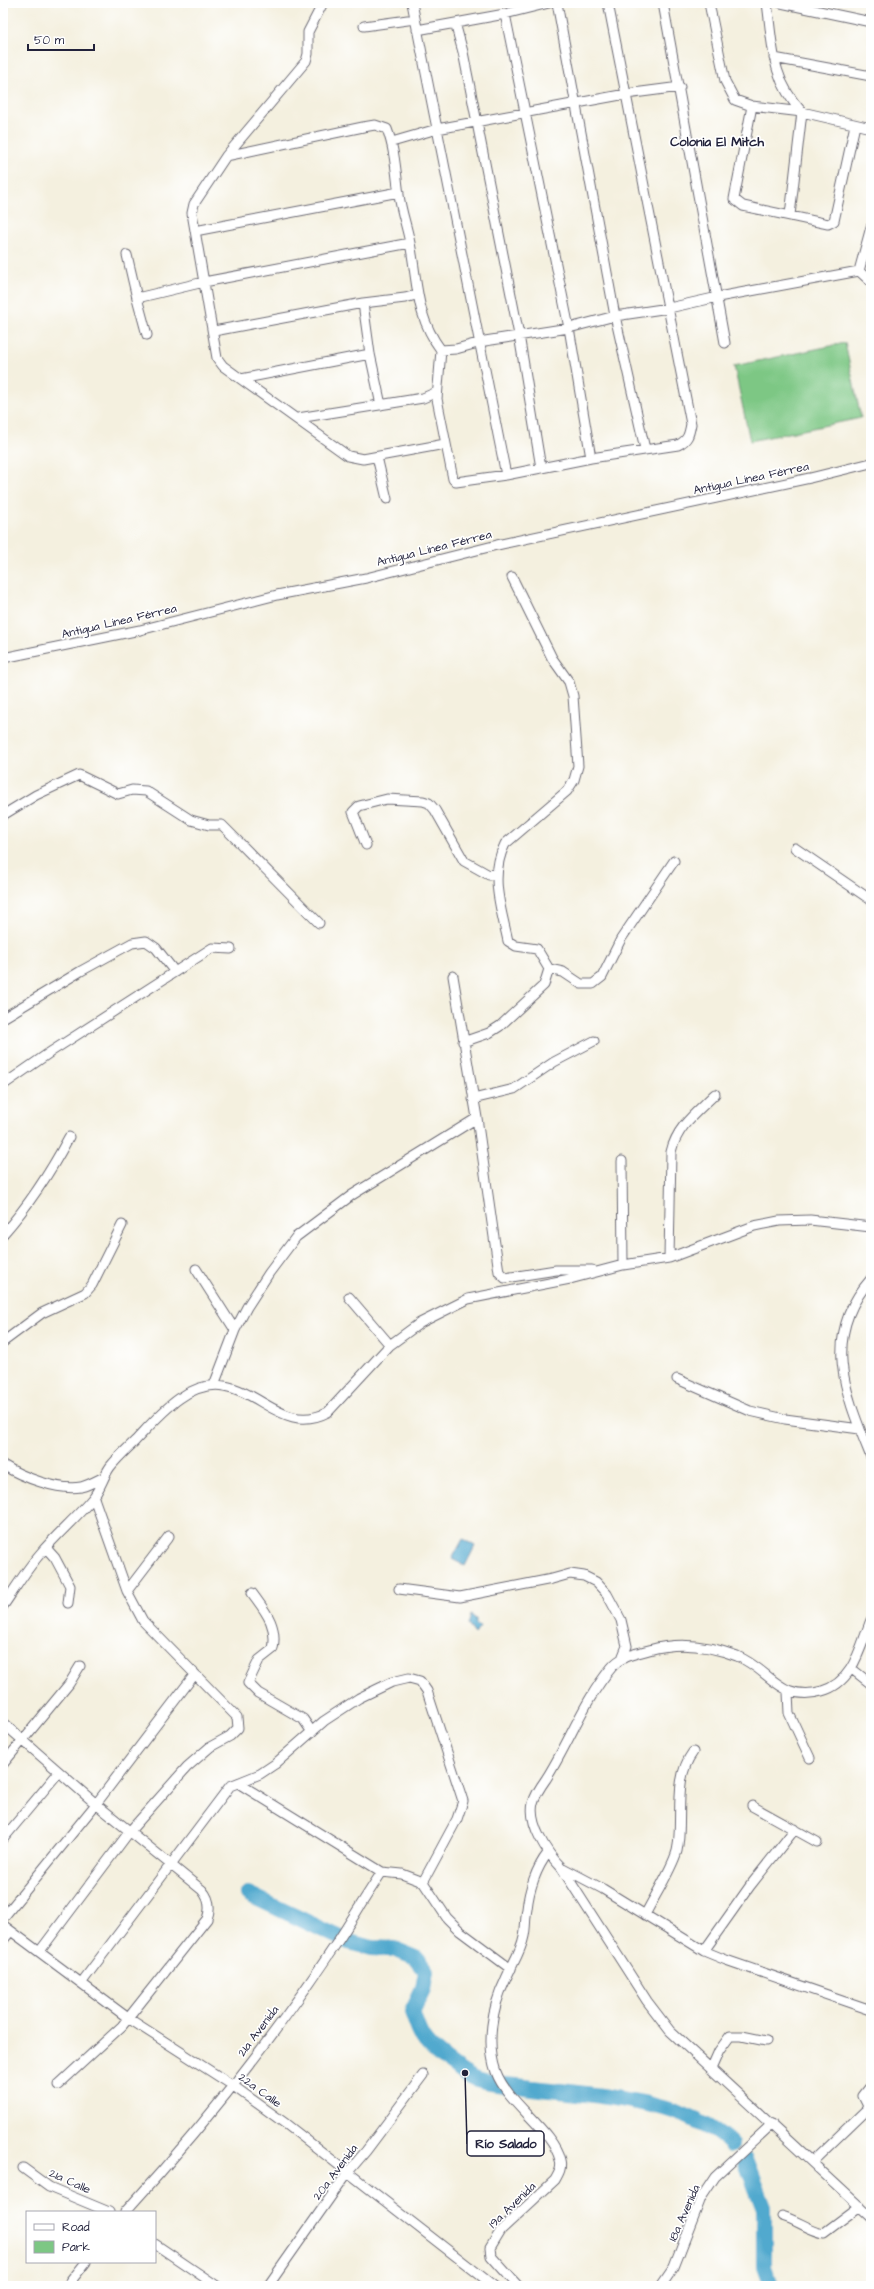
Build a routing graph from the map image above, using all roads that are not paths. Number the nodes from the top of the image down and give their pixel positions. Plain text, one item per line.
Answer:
1 (323, 3) edge
2 (412, 3) edge
3 (549, 3) edge
4 (557, 3) edge
5 (608, 3) edge
6 (663, 3) edge
7 (709, 3) edge
8 (767, 3) edge
9 (781, 3) edge
10 (505, 14) junction
11 (415, 19) junction
12 (871, 22) edge
13 (455, 23) junction
14 (364, 26) dead end
15 (417, 30) junction
16 (774, 58) junction
17 (871, 76) edge
18 (680, 87) junction
19 (626, 94) junction
20 (576, 104) junction
21 (752, 106) junction
22 (802, 112) junction
23 (525, 114) junction
24 (477, 122) junction
25 (855, 125) junction
26 (871, 128) edge
27 (437, 129) junction
28 (392, 142) junction
29 (226, 156) junction
30 (399, 192) junction
31 (790, 215) junction
32 (871, 230) edge
33 (195, 231) junction
34 (410, 243) junction
35 (127, 255) dead end
36 (859, 271) junction
37 (204, 282) junction
38 (871, 282) edge
39 (416, 295) junction
40 (718, 297) junction
41 (137, 298) junction
42 (363, 303) junction
43 (669, 308) junction
44 (615, 316) junction
45 (569, 328) junction
46 (214, 331) junction
47 (147, 335) dead end
48 (519, 335) junction
49 (478, 343) junction
50 (725, 343) dead end
51 (441, 350) junction
52 (370, 354) junction
53 (241, 379) junction
54 (437, 392) junction
55 (382, 405) junction
56 (298, 418) junction
57 (445, 444) junction
58 (645, 449) junction
59 (377, 457) junction
60 (591, 458) junction
61 (871, 462) edge
62 (541, 468) junction
63 (506, 475) junction
64 (387, 499) dead end
65 (512, 577) dead end
66 (3, 658) edge
67 (3, 815) edge
68 (366, 845) dead end
69 (795, 848) dead end
70 (674, 861) dead end
71 (496, 872) junction
72 (871, 900) edge
73 (319, 923) dead end
74 (231, 949) dead end
75 (549, 969) junction
76 (175, 972) junction
77 (453, 976) dead end
78 (3, 1018) edge
79 (594, 1040) dead end
80 (463, 1042) junction
81 (3, 1085) edge
82 (715, 1094) dead end
83 (473, 1099) junction
84 (477, 1118) junction
85 (69, 1138) dead end
86 (622, 1161) dead end
87 (122, 1225) dead end
88 (871, 1227) edge
89 (3, 1234) edge
90 (669, 1258) junction
91 (623, 1265) junction
92 (196, 1269) dead end
93 (605, 1270) junction
94 (871, 1279) edge
95 (349, 1297) dead end
96 (235, 1330) junction
97 (3, 1342) edge
98 (390, 1345) junction
99 (677, 1379) dead end
100 (214, 1385) junction
101 (860, 1429) junction
102 (871, 1457) edge
103 (3, 1465) edge
104 (104, 1477) junction
105 (94, 1498) junction
106 (169, 1536) dead end
107 (46, 1548) junction
108 (398, 1589) dead end
109 (127, 1591) junction
110 (252, 1593) dead end
111 (68, 1603) dead end
112 (3, 1606) edge
113 (871, 1620) edge
114 (623, 1656) junction
115 (80, 1666) dead end
116 (852, 1669) junction
117 (195, 1674) junction
118 (871, 1684) edge
119 (788, 1692) junction
120 (3, 1723) edge
121 (312, 1732) junction
122 (23, 1741) junction
123 (694, 1752) dead end
124 (810, 1758) dead end
125 (3, 1764) edge
126 (59, 1772) junction
127 (238, 1783) junction
128 (96, 1804) junction
129 (752, 1806) dead end
130 (795, 1829) junction
131 (130, 1831) junction
132 (3, 1839) edge
133 (817, 1842) dead end
134 (548, 1853) junction
135 (171, 1864) junction
136 (561, 1867) junction
137 (382, 1872) junction
138 (579, 1878) junction
139 (423, 1882) junction
140 (573, 1888) junction
141 (646, 1915) junction
142 (3, 1918) edge
143 (3, 1925) edge
144 (11, 1931) junction
145 (3, 1940) edge
146 (40, 1951) junction
147 (704, 1951) junction
148 (511, 1969) junction
149 (82, 1982) junction
150 (871, 2010) edge
151 (128, 2018) junction
152 (766, 2041) dead end
153 (711, 2069) junction
154 (423, 2075) dead end
155 (232, 2085) junction
156 (58, 2086) dead end
157 (870, 2087) dead end
158 (772, 2124) junction
159 (813, 2161) junction
160 (23, 2168) dead end
161 (348, 2172) junction
162 (860, 2206) junction
163 (107, 2211) edge
164 (126, 2211) edge
165 (782, 2216) dead end
166 (871, 2217) edge
167 (156, 2245) edge
168 (85, 2263) edge
169 (67, 2286) edge
170 (217, 2286) edge
171 (268, 2286) edge
172 (494, 2286) edge
173 (518, 2286) edge
174 (661, 2286) edge

1 - 29 street
2 - 11 street
3 - 10 street
4 - 20 street
5 - 19 street
6 - 18 street
7 - 21 street
8 - 16 street
9 - 12 street
10 - 13 street
10 - 23 street
11 - 14 street
11 - 15 street
13 - 15 street
13 - 24 street
15 - 27 street
16 - 17 street
16 - 22 street
18 - 19 street
18 - 40 street
19 - 20 street
19 - 43 street
20 - 23 street
20 - 44 street
21 - 22 street
21 - 31 street
22 - 25 street
22 - 31 street
23 - 24 street
23 - 45 street
24 - 27 street
24 - 48 street
25 - 26 street
25 - 31 street
27 - 28 street
27 - 49 street
28 - 29 street
28 - 30 street
29 - 33 street
30 - 33 street
30 - 34 street
32 - 36 street
33 - 37 street
34 - 37 street
34 - 39 street
35 - 41 street
36 - 38 street
36 - 40 street
37 - 41 street
37 - 46 street
39 - 42 street
39 - 51 street
40 - 43 street
40 - 50 street
41 - 47 street
42 - 46 street
42 - 52 street
43 - 44 street
43 - 58 street
44 - 45 street
44 - 58 street
45 - 48 street
45 - 60 street
46 - 53 street
48 - 49 street
48 - 62 street
49 - 51 street
49 - 63 street
51 - 54 street
52 - 53 street
52 - 55 street
53 - 56 street
54 - 55 street
54 - 57 street
55 - 56 street
56 - 59 street
57 - 59 street
57 - 63 street
58 - 60 street
59 - 64 street
60 - 62 street
61 - 66 street, Antigua Línea Férrea
62 - 63 street
65 - 71 street
67 - 73 street
68 - 71 street
69 - 72 street
70 - 75 street
71 - 75 street
74 - 76 street
75 - 80 street
76 - 78 street
76 - 81 street
77 - 80 street
79 - 83 street
80 - 83 street
82 - 90 street
83 - 84 street
84 - 93 street
84 - 96 street
85 - 89 street
86 - 91 street
87 - 97 street
88 - 90 street
90 - 91 street
91 - 93 street
92 - 96 street
93 - 98 street
94 - 101 street
95 - 98 street
96 - 100 street
98 - 100 street
99 - 101 street
100 - 104 street
101 - 102 street
103 - 104 street
104 - 105 street
105 - 107 street
105 - 109 street
106 - 109 street
107 - 111 street
107 - 112 street
108 - 114 street
109 - 117 street
110 - 121 street
113 - 116 street
114 - 119 street
114 - 134 street
115 - 122 street
116 - 118 street
116 - 119 street
117 - 128 street
117 - 131 street
119 - 124 street
120 - 122 street
121 - 127 street
121 - 139 street
122 - 125 street
122 - 126 street
123 - 141 street
126 - 128 street
126 - 132 street
127 - 135 street
127 - 137 street
128 - 131 street
128 - 142 street
129 - 130 street
130 - 133 street
130 - 147 street
131 - 135 street
131 - 146 street
134 - 136 street
134 - 148 street
135 - 149 street
135 - 151 street
136 - 138 street
136 - 140 street
137 - 139 street
137 - 155 street, 21a Avenida
138 - 140 street
138 - 141 street
139 - 148 street
140 - 153 street
141 - 147 street
143 - 144 street, 22a Calle
144 - 145 street
144 - 146 street, 22a Calle
146 - 149 street, 22a Calle
147 - 150 street
148 - 173 street, 19a Avenida
149 - 151 street, 22a Calle
151 - 155 street, 22a Calle
151 - 156 street
152 - 153 street
153 - 158 street
154 - 161 street, 20a Avenida
155 - 161 street, 22a Calle
155 - 164 street, 21a Avenida
157 - 159 street
158 - 159 street
158 - 174 street, 18a Avenida
159 - 162 street
160 - 163 street, 21a Calle
161 - 171 street, 20a Avenida
161 - 172 street, 22a Calle
162 - 165 street
162 - 166 street
167 - 170 street
168 - 169 street

